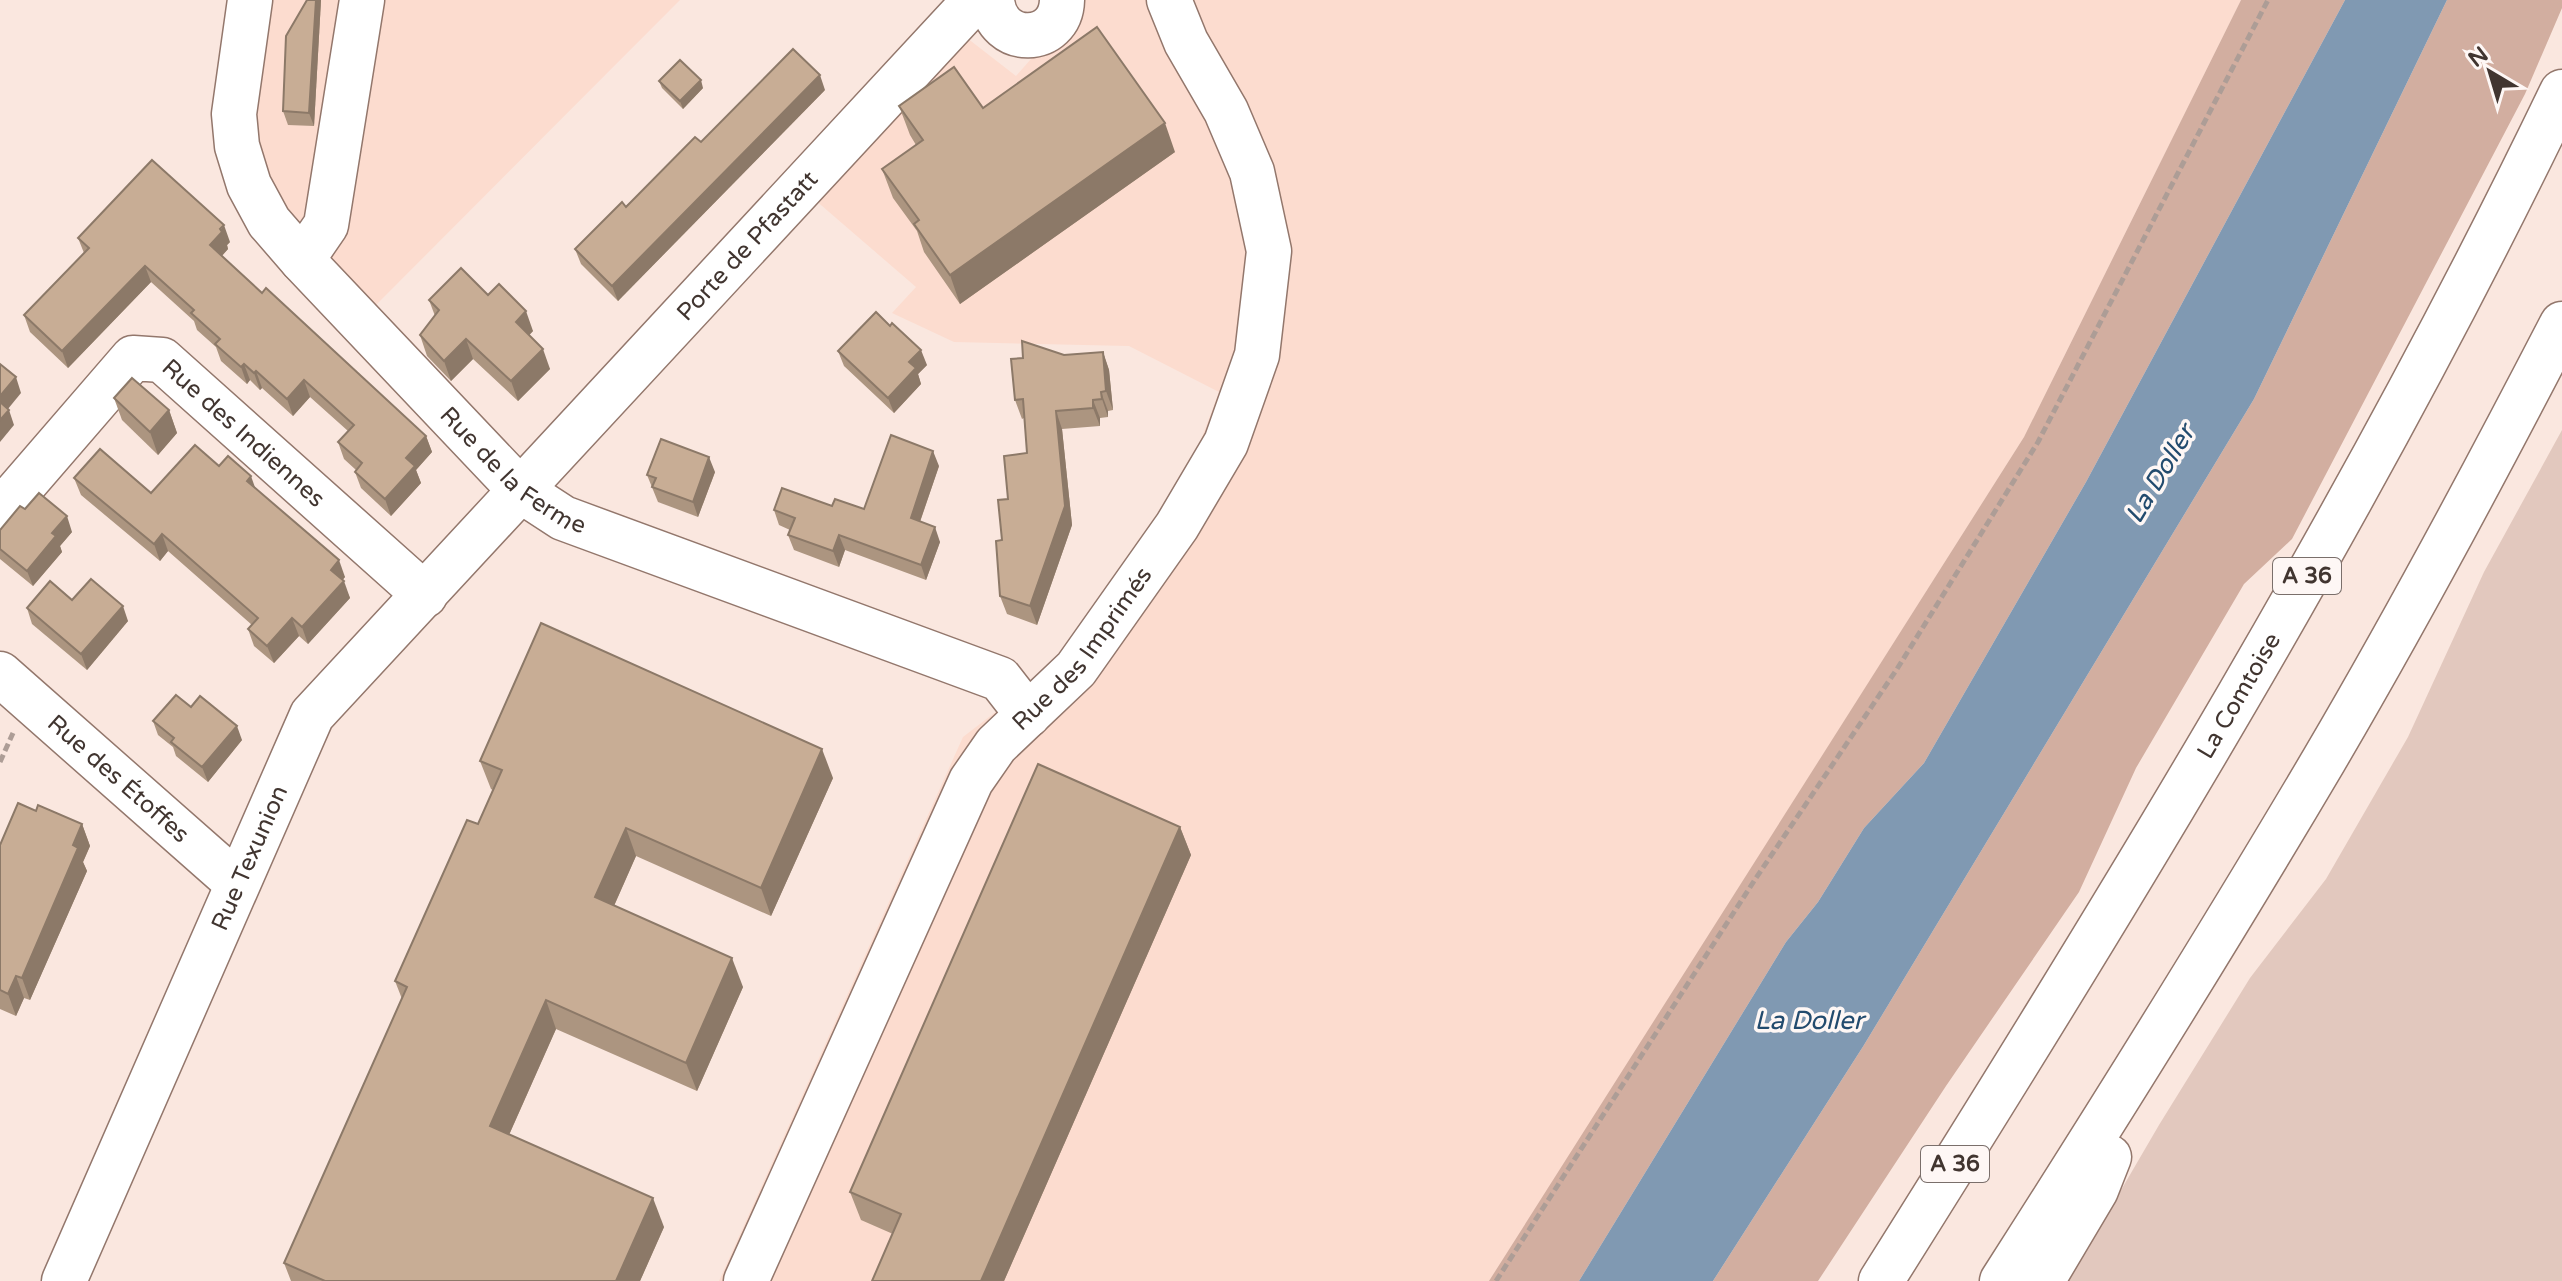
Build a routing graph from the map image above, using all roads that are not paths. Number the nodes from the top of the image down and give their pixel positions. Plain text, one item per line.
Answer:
1 (250, 0) edge
2 (362, 0) edge
3 (975, 0) edge
4 (992, 0) edge
5 (1062, 0) edge
6 (1169, 0) edge
7 (2562, 92) edge
8 (302, 260) junction
9 (2562, 324) edge
10 (520, 490) junction
11 (0, 512) edge
12 (425, 595) junction
13 (0, 674) edge
14 (1028, 715) junction
15 (237, 883) junction
16 (2158, 1036) junction
17 (64, 1281) edge
18 (746, 1281) edge
19 (1881, 1281) edge
20 (2002, 1281) edge
21 (2042, 1281) edge

1 - 8 main road, Rue de la Ferme
2 - 8 main road
3 - 10 main road, Porte de Pfastatt
4 - 5 main road
6 - 14 main road, Rue des Imprimés
7 - 19 main road, La Comtoise / A 36
8 - 10 main road, Rue de la Ferme
9 - 16 main road
10 - 12 main road, Rue Texunion
10 - 14 main road, Rue de la Ferme
11 - 12 main road, Rue des Indiennes
12 - 15 main road, Rue Texunion
13 - 15 main road, Rue des Étoffes
14 - 18 main road, Rue des Imprimés
15 - 17 main road, Rue Texunion
16 - 20 main road
16 - 21 main road

